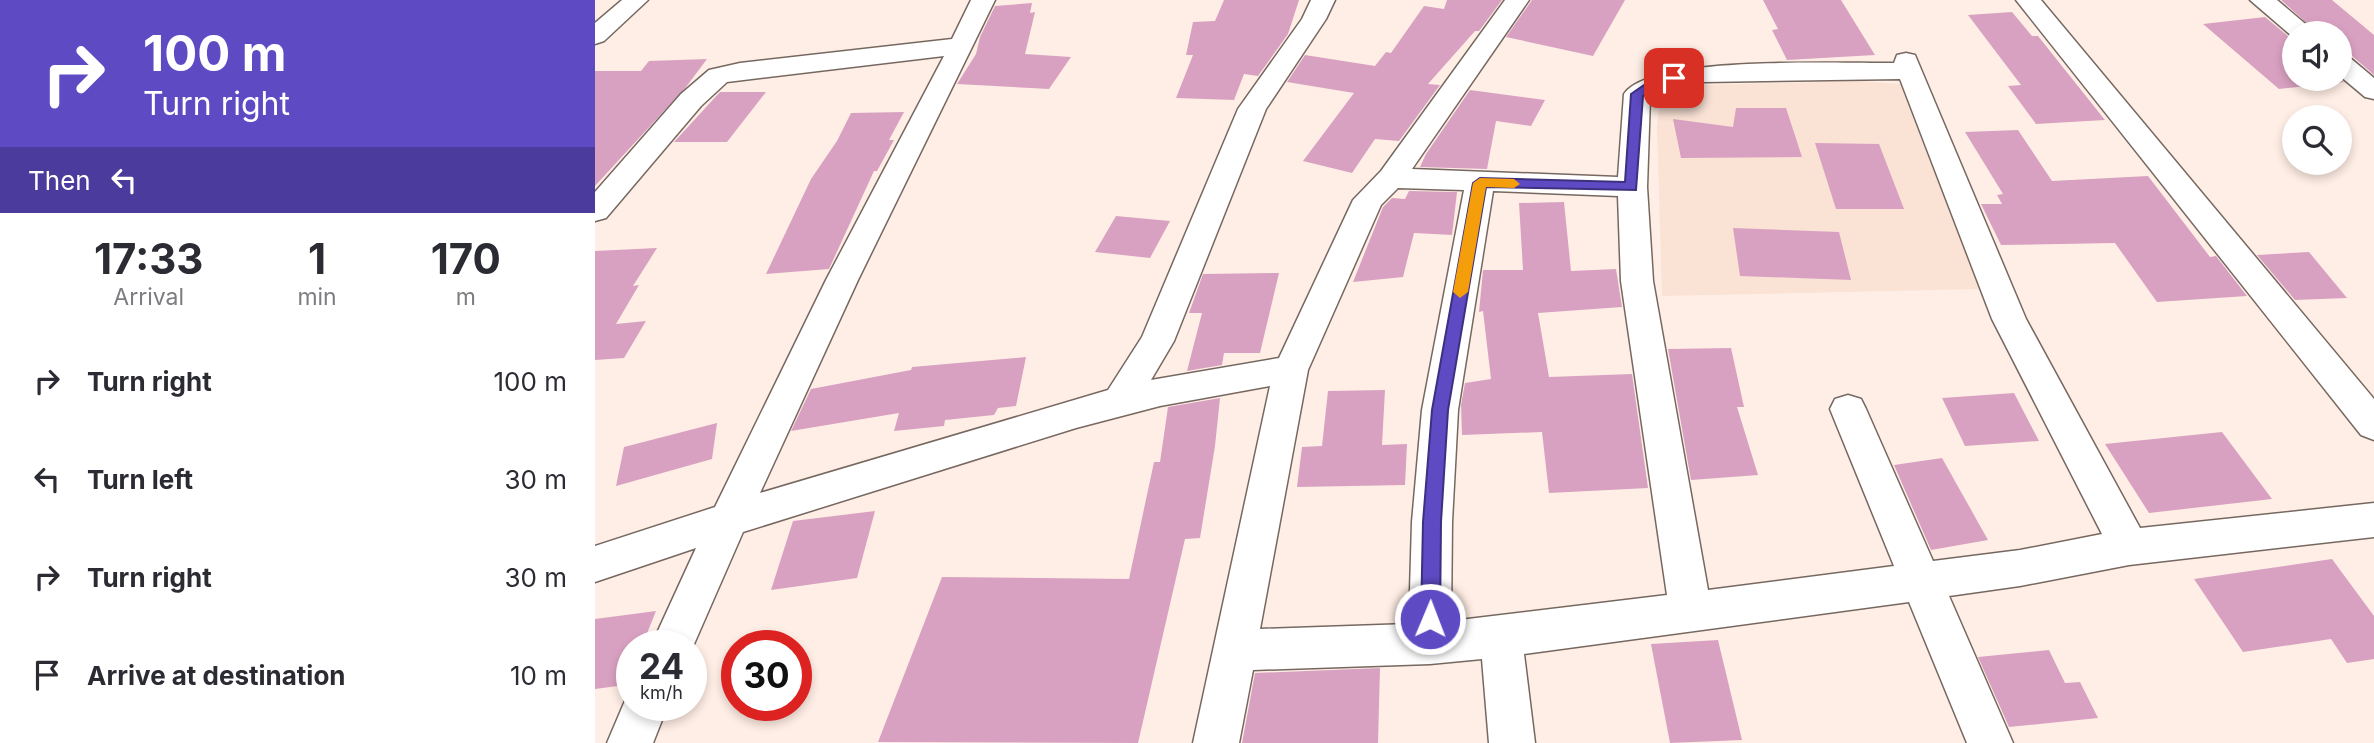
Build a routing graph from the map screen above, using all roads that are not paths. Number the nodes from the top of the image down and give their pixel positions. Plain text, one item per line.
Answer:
1 (636, 0) edge
2 (983, 0) edge
3 (1323, 0) edge
4 (1517, 0) edge
5 (2028, 0) edge
6 (2262, 0) edge
7 (2287, 21) edge
8 (595, 36) edge
9 (962, 46) junction
10 (2352, 73) edge
11 (2374, 91) edge
12 (1391, 178) junction
13 (1480, 183) junction
14 (1632, 187) junction
15 (595, 211) edge
16 (1291, 370) junction
17 (1121, 399) junction
18 (1848, 409) dead end
19 (2374, 425) edge
20 (729, 518) junction
21 (2374, 520) edge
22 (2129, 547) junction
23 (595, 564) edge
24 (1922, 580) junction
25 (1691, 613) junction
26 (679, 630) edge
27 (1501, 638) junction
28 (1430, 644) junction
29 (1233, 650) junction
30 (639, 721) edge
31 (630, 743) edge
32 (1216, 743) edge
33 (1512, 743) edge
34 (1990, 743) edge

1 - 8 street
2 - 9 street
3 - 17 street
4 - 12 street
5 - 19 street
6 - 7 street
9 - 15 street
9 - 20 street
10 - 11 street
12 - 13 street
12 - 16 street
13 - 14 street
13 - 28 street
14 - 22 street
14 - 25 street
16 - 17 street
16 - 29 street
17 - 20 street
18 - 24 street
20 - 23 street
20 - 26 street
21 - 22 street
22 - 24 street
24 - 25 street
24 - 34 street
25 - 27 street
27 - 28 street
27 - 33 street
28 - 29 street
29 - 32 street
30 - 31 street

